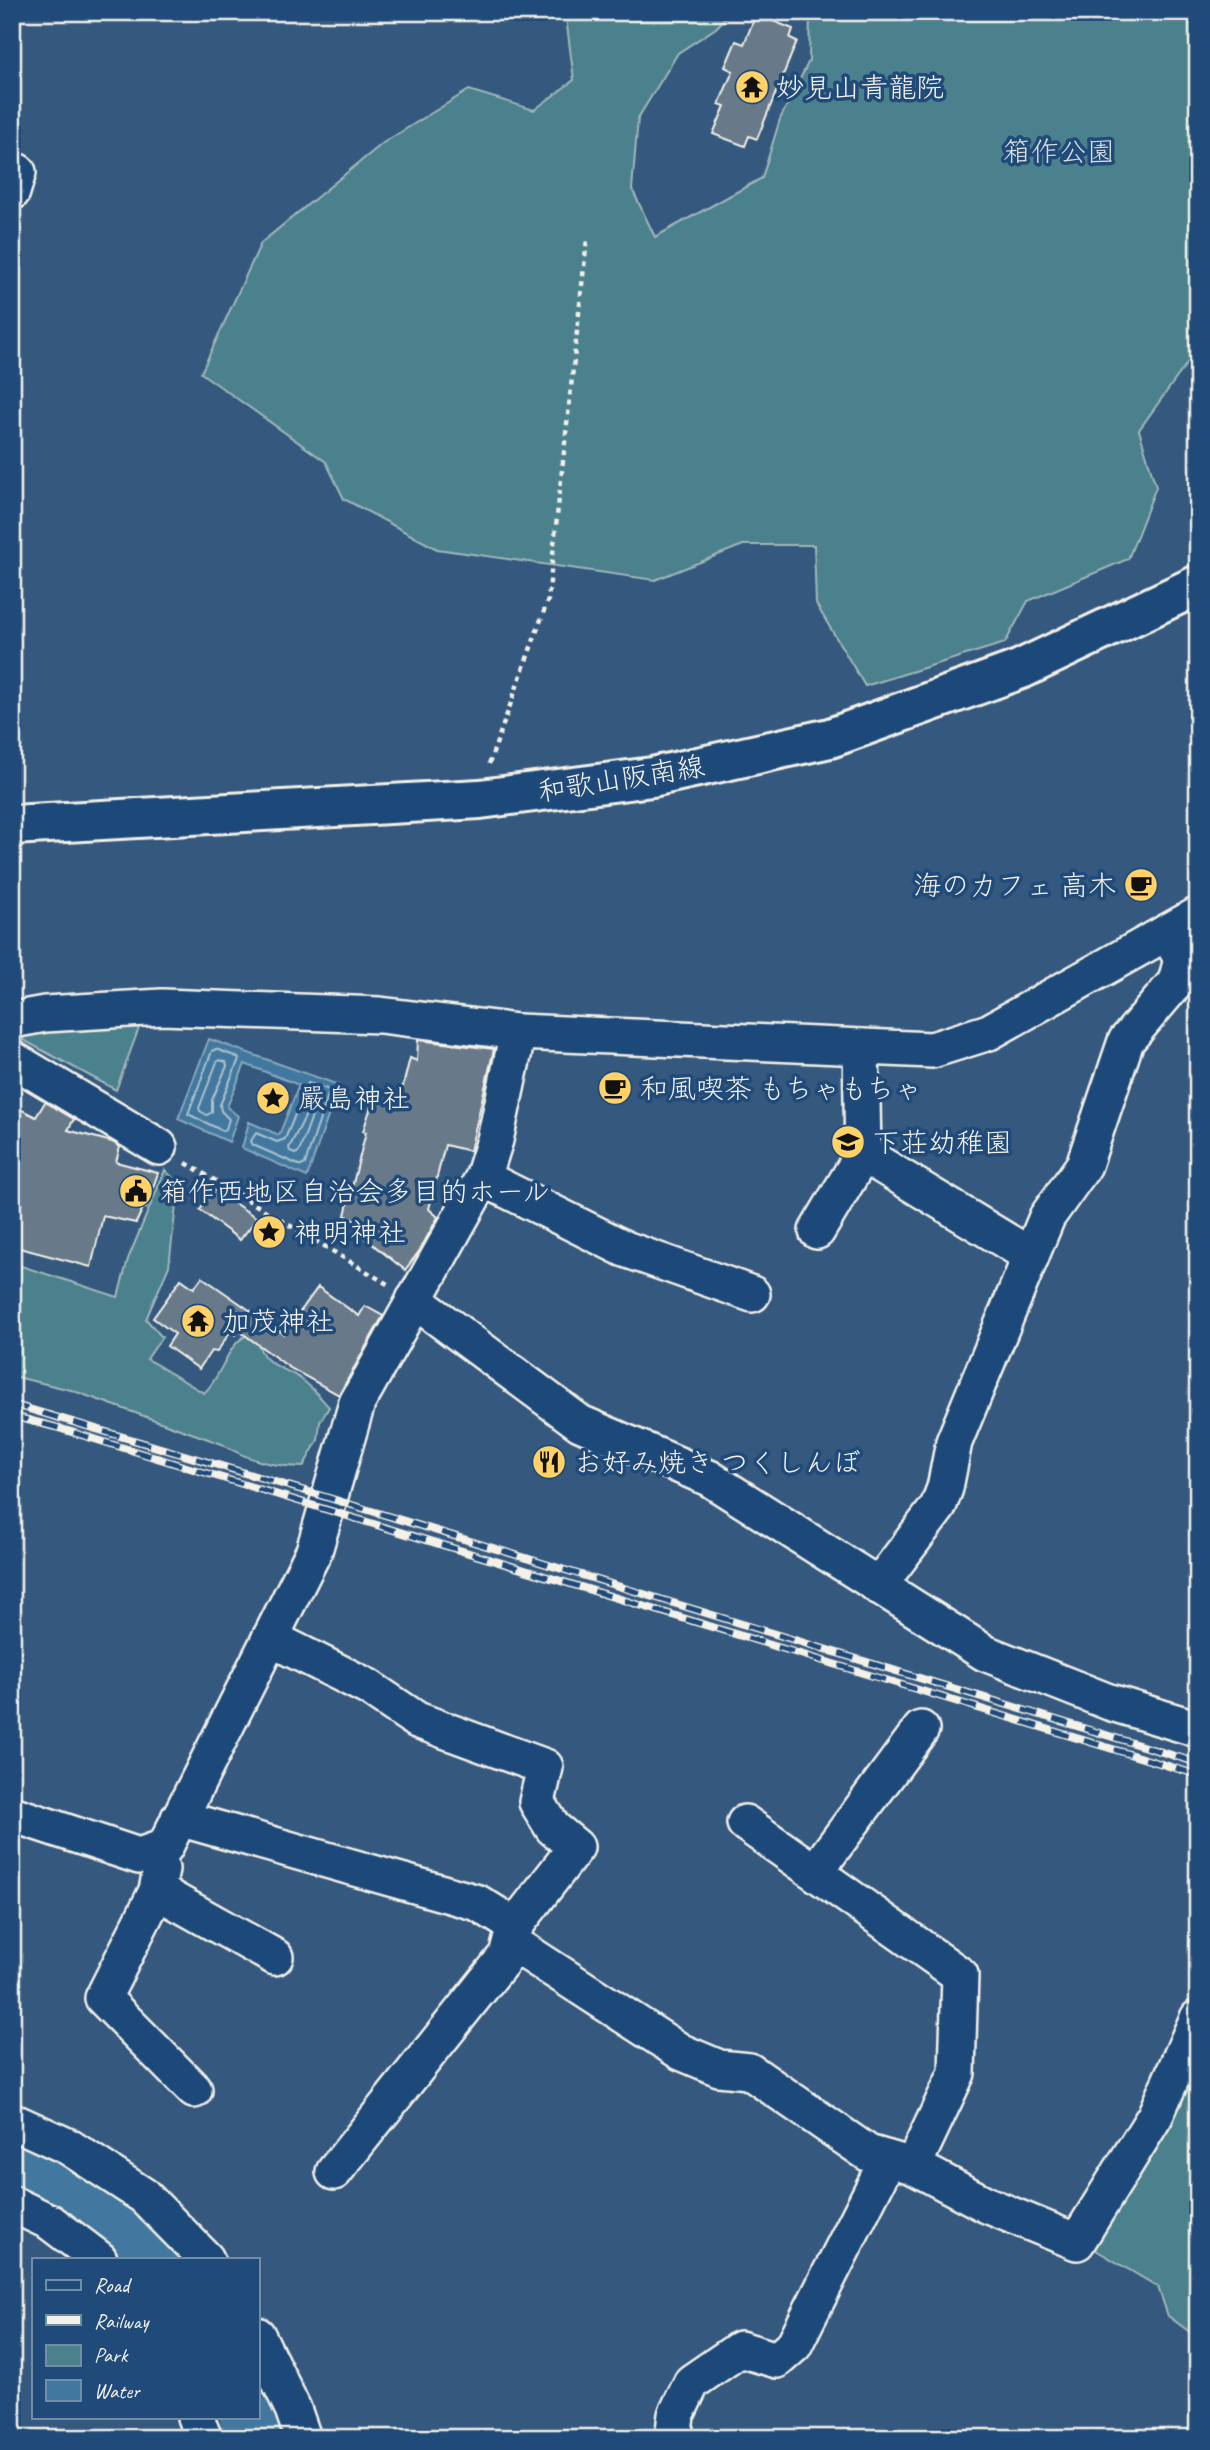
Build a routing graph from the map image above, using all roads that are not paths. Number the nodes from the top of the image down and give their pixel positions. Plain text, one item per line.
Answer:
1 (1198, 585) edge
2 (12, 825) edge
3 (1198, 915) edge
4 (1167, 932) junction
5 (12, 1020) edge
6 (518, 1032) junction
7 (862, 1047) junction
8 (12, 1059) edge
9 (159, 1147) road end
10 (863, 1154) junction
11 (483, 1178) junction
12 (817, 1231) dead end
13 (1031, 1256) junction
14 (752, 1294) dead end
15 (414, 1300) junction
16 (878, 1586) junction
17 (271, 1638) junction
18 (921, 1729) dead end
19 (1198, 1729) edge
20 (12, 1814) edge
21 (745, 1823) dead end
22 (172, 1833) junction
23 (815, 1872) junction
24 (157, 1891) junction
25 (513, 1934) junction
26 (275, 1957) dead end
27 (1198, 2018) edge
28 (194, 2090) dead end
29 (12, 2121) edge
30 (901, 2162) junction
31 (334, 2172) dead end
32 (12, 2204) edge
33 (98, 2258) edge
34 (205, 2258) edge
35 (259, 2339) edge
36 (195, 2418) edge
37 (204, 2438) edge
38 (303, 2438) edge
39 (673, 2438) edge

1 - 2 main road, 和歌山阪南線
3 - 4 street
4 - 7 street
4 - 13 street
5 - 6 street
6 - 7 street
6 - 11 street
7 - 10 street
8 - 9 street
10 - 12 street
10 - 13 street
11 - 14 street
11 - 15 street
13 - 16 street
15 - 16 street
15 - 17 street
16 - 19 street
17 - 22 street
17 - 25 street
18 - 23 street
20 - 22 street
21 - 23 street
22 - 24 street
22 - 25 street
23 - 30 street
24 - 26 street
24 - 28 street
25 - 30 street
25 - 31 street
27 - 30 street
29 - 34 street
30 - 39 street
32 - 33 street
35 - 38 street
36 - 37 street

